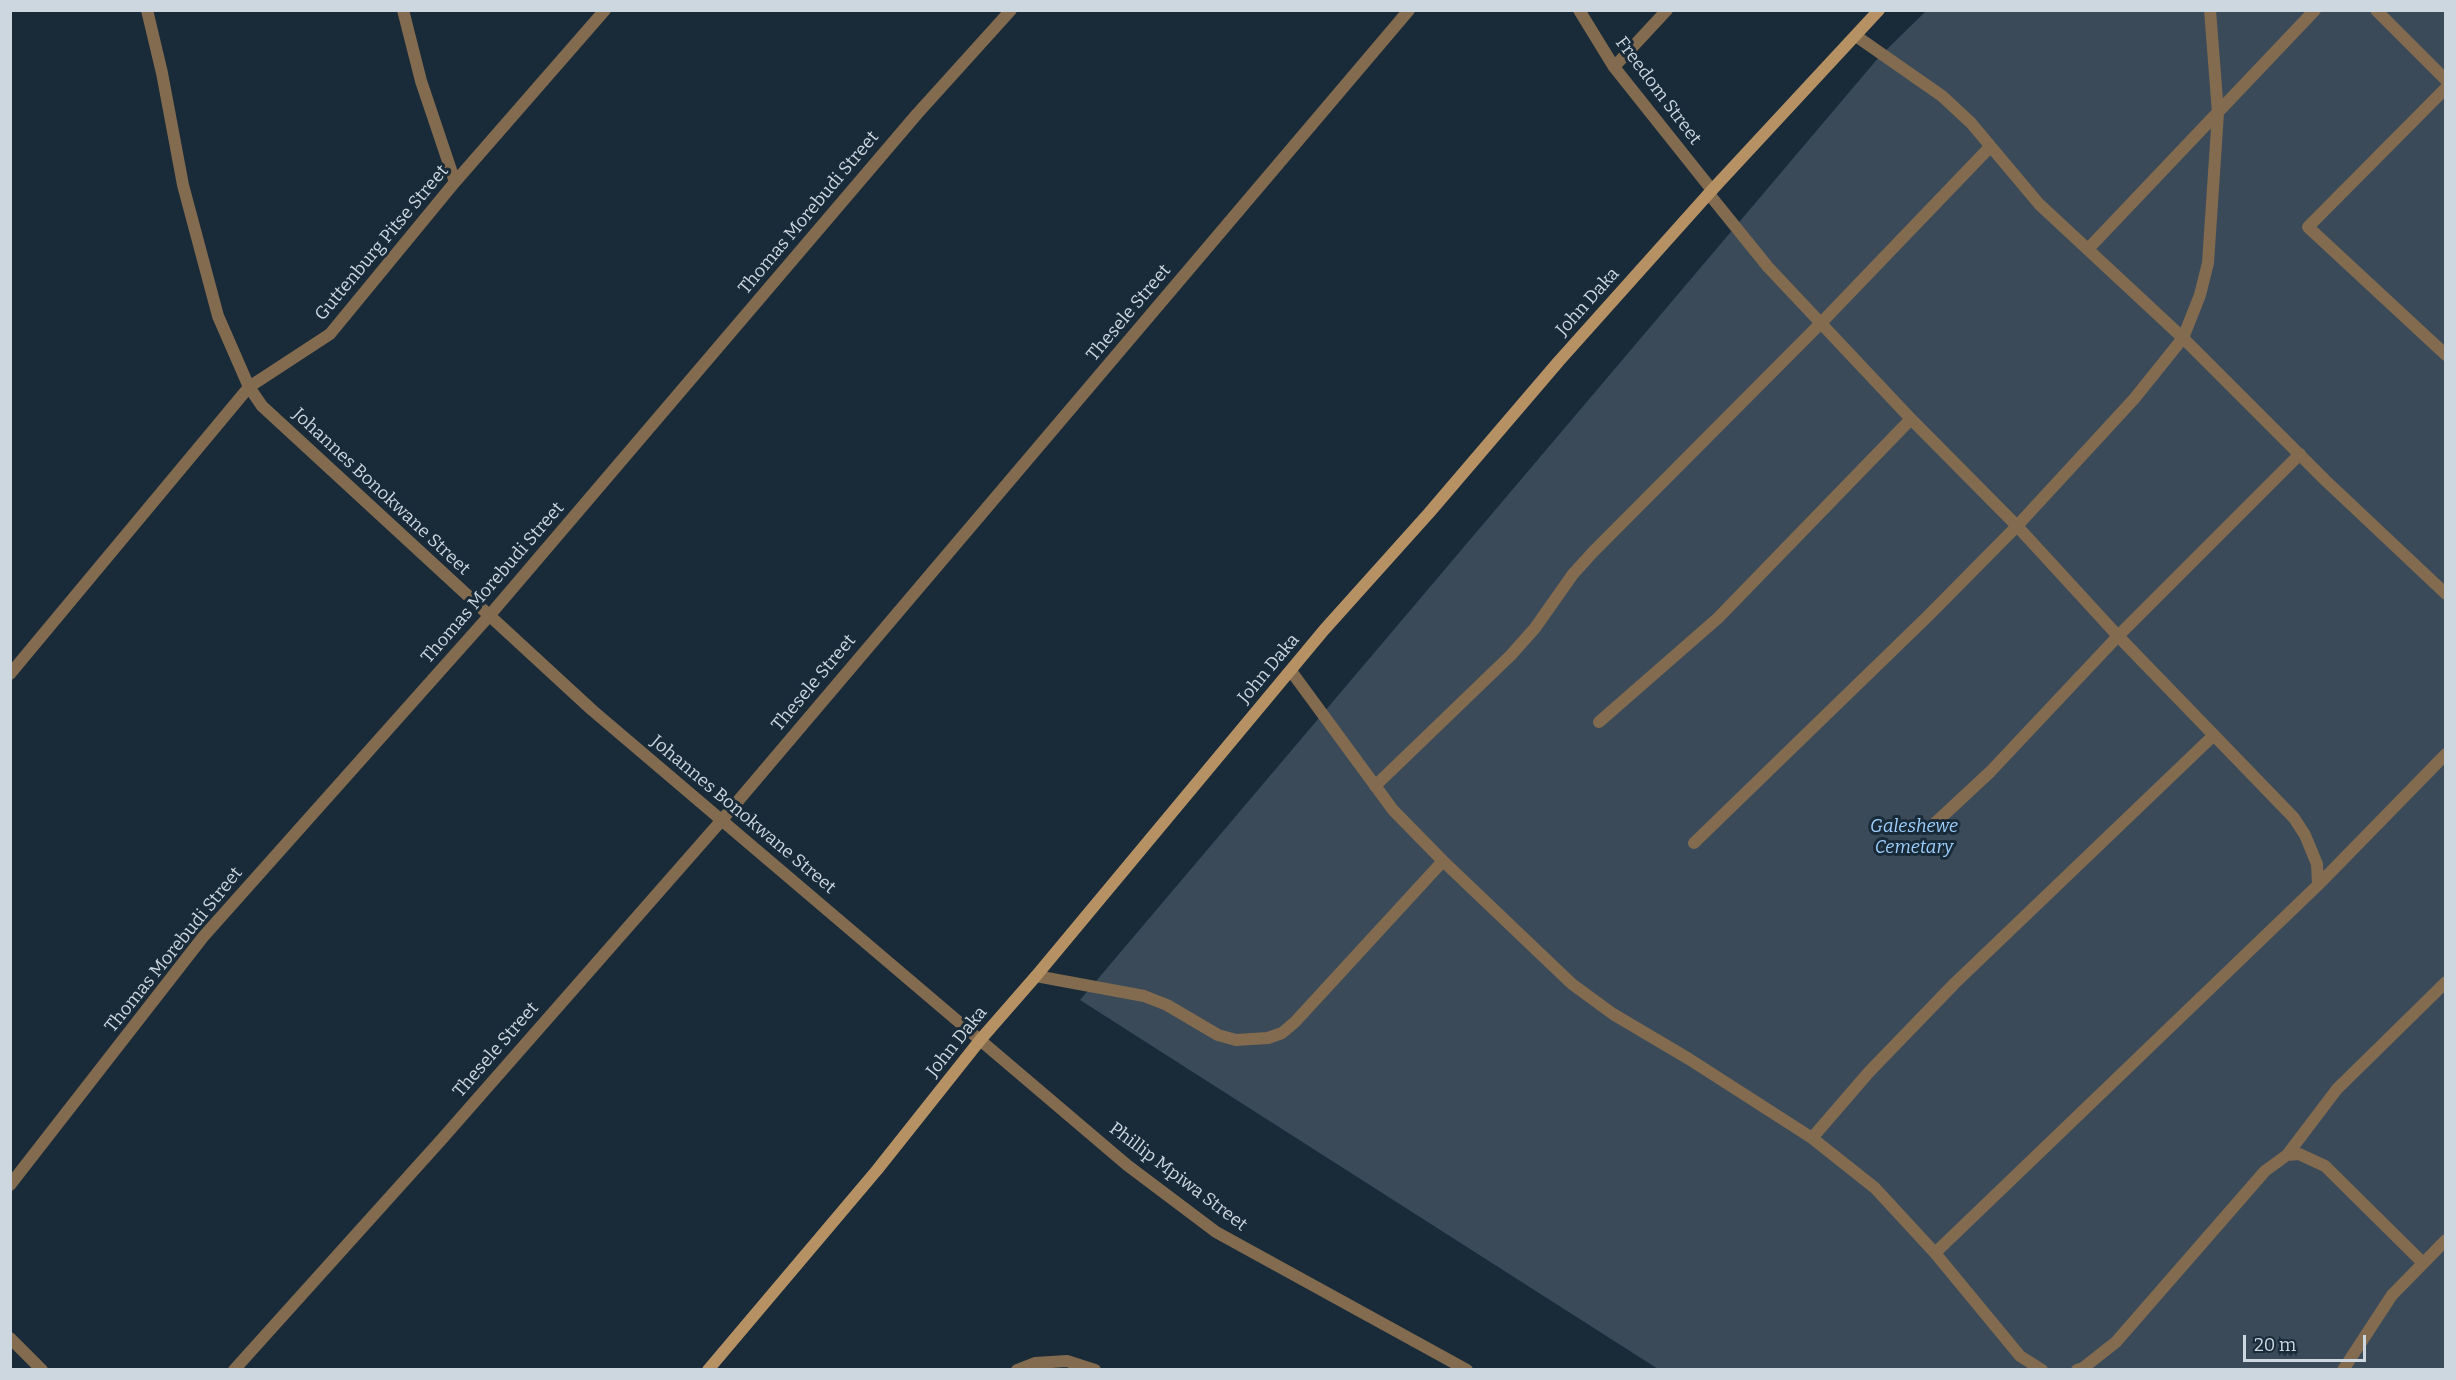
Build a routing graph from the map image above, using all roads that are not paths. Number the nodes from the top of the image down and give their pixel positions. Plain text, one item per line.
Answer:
1 (147, 10) edge
2 (403, 10) edge
3 (606, 10) edge
4 (1011, 10) edge
5 (1409, 10) edge
6 (1579, 10) edge
7 (1667, 10) edge
8 (1879, 10) edge
9 (2210, 10) edge
10 (2315, 10) edge
11 (2376, 10) edge
12 (1856, 36) junction
13 (1614, 67) junction
14 (2445, 80) edge
15 (2445, 88) edge
16 (2218, 113) junction
17 (1990, 147) junction
18 (455, 182) junction
19 (1710, 192) junction
20 (2088, 249) junction
21 (1821, 323) junction
22 (2183, 338) junction
23 (2445, 355) edge
24 (249, 387) junction
25 (1911, 419) junction
26 (2300, 454) junction
27 (2017, 526) junction
28 (2445, 594) edge
29 (489, 616) junction
30 (2118, 636) junction
31 (1291, 671) junction
32 (10, 675) edge
33 (1599, 722) dead end
34 (2214, 735) junction
35 (2445, 754) edge
36 (1375, 786) junction
37 (721, 820) junction
38 (1932, 826) dead end
39 (1694, 843) dead end
40 (1443, 861) junction
41 (2318, 885) junction
42 (1036, 976) junction
43 (2445, 982) edge
44 (981, 1039) junction
45 (1812, 1138) junction
46 (2287, 1155) junction
47 (10, 1185) edge
48 (2445, 1240) edge
49 (1935, 1253) junction
50 (2423, 1263) junction
51 (10, 1338) edge
52 (42, 1370) edge
53 (234, 1370) edge
54 (708, 1370) edge
55 (1017, 1370) edge
56 (1095, 1370) edge
57 (1467, 1370) edge
58 (2042, 1370) edge
59 (2077, 1370) edge
60 (2343, 1370) edge

1 - 24 street, Johannes Bonokwane Street
2 - 18 street
3 - 18 street, Guttenburg Pitse Street
4 - 29 street, Thomas Morebudi Street
5 - 37 street, Thesele Street
6 - 13 street, Freedom Street
7 - 13 street
8 - 12 street, John Daka
9 - 16 street
10 - 16 street
11 - 14 street
12 - 17 street
12 - 19 street, John Daka
13 - 19 street, Freedom Street
15 - 23 street
16 - 20 street
16 - 22 street
17 - 20 street
17 - 21 street
18 - 24 street, Guttenburg Pitse Street
19 - 21 street, Freedom Street
19 - 31 street, John Daka
20 - 22 street
21 - 25 street, Freedom Street
21 - 36 street
22 - 26 street
22 - 27 street
24 - 29 street, Johannes Bonokwane Street
24 - 32 street, Guttenburg Pitse Street
25 - 27 street, Freedom Street
25 - 33 street
26 - 28 street
26 - 30 street
27 - 30 street, Freedom Street
27 - 39 street
29 - 37 street, Johannes Bonokwane Street
29 - 47 street, Thomas Morebudi Street
30 - 34 street, Freedom Street
30 - 38 street
31 - 36 street
31 - 42 street, John Daka
34 - 41 street, Freedom Street
34 - 45 street
35 - 41 street
36 - 40 street
37 - 44 street, Johannes Bonokwane Street
37 - 53 street, Thesele Street
40 - 42 street
40 - 45 street
41 - 49 street
42 - 44 street, John Daka
43 - 46 street
44 - 54 street, John Daka
44 - 57 street, Phillip Mpiwa Street
45 - 49 street
46 - 50 street
46 - 59 street
48 - 50 street
49 - 58 street
50 - 60 street
51 - 52 street
55 - 56 street

